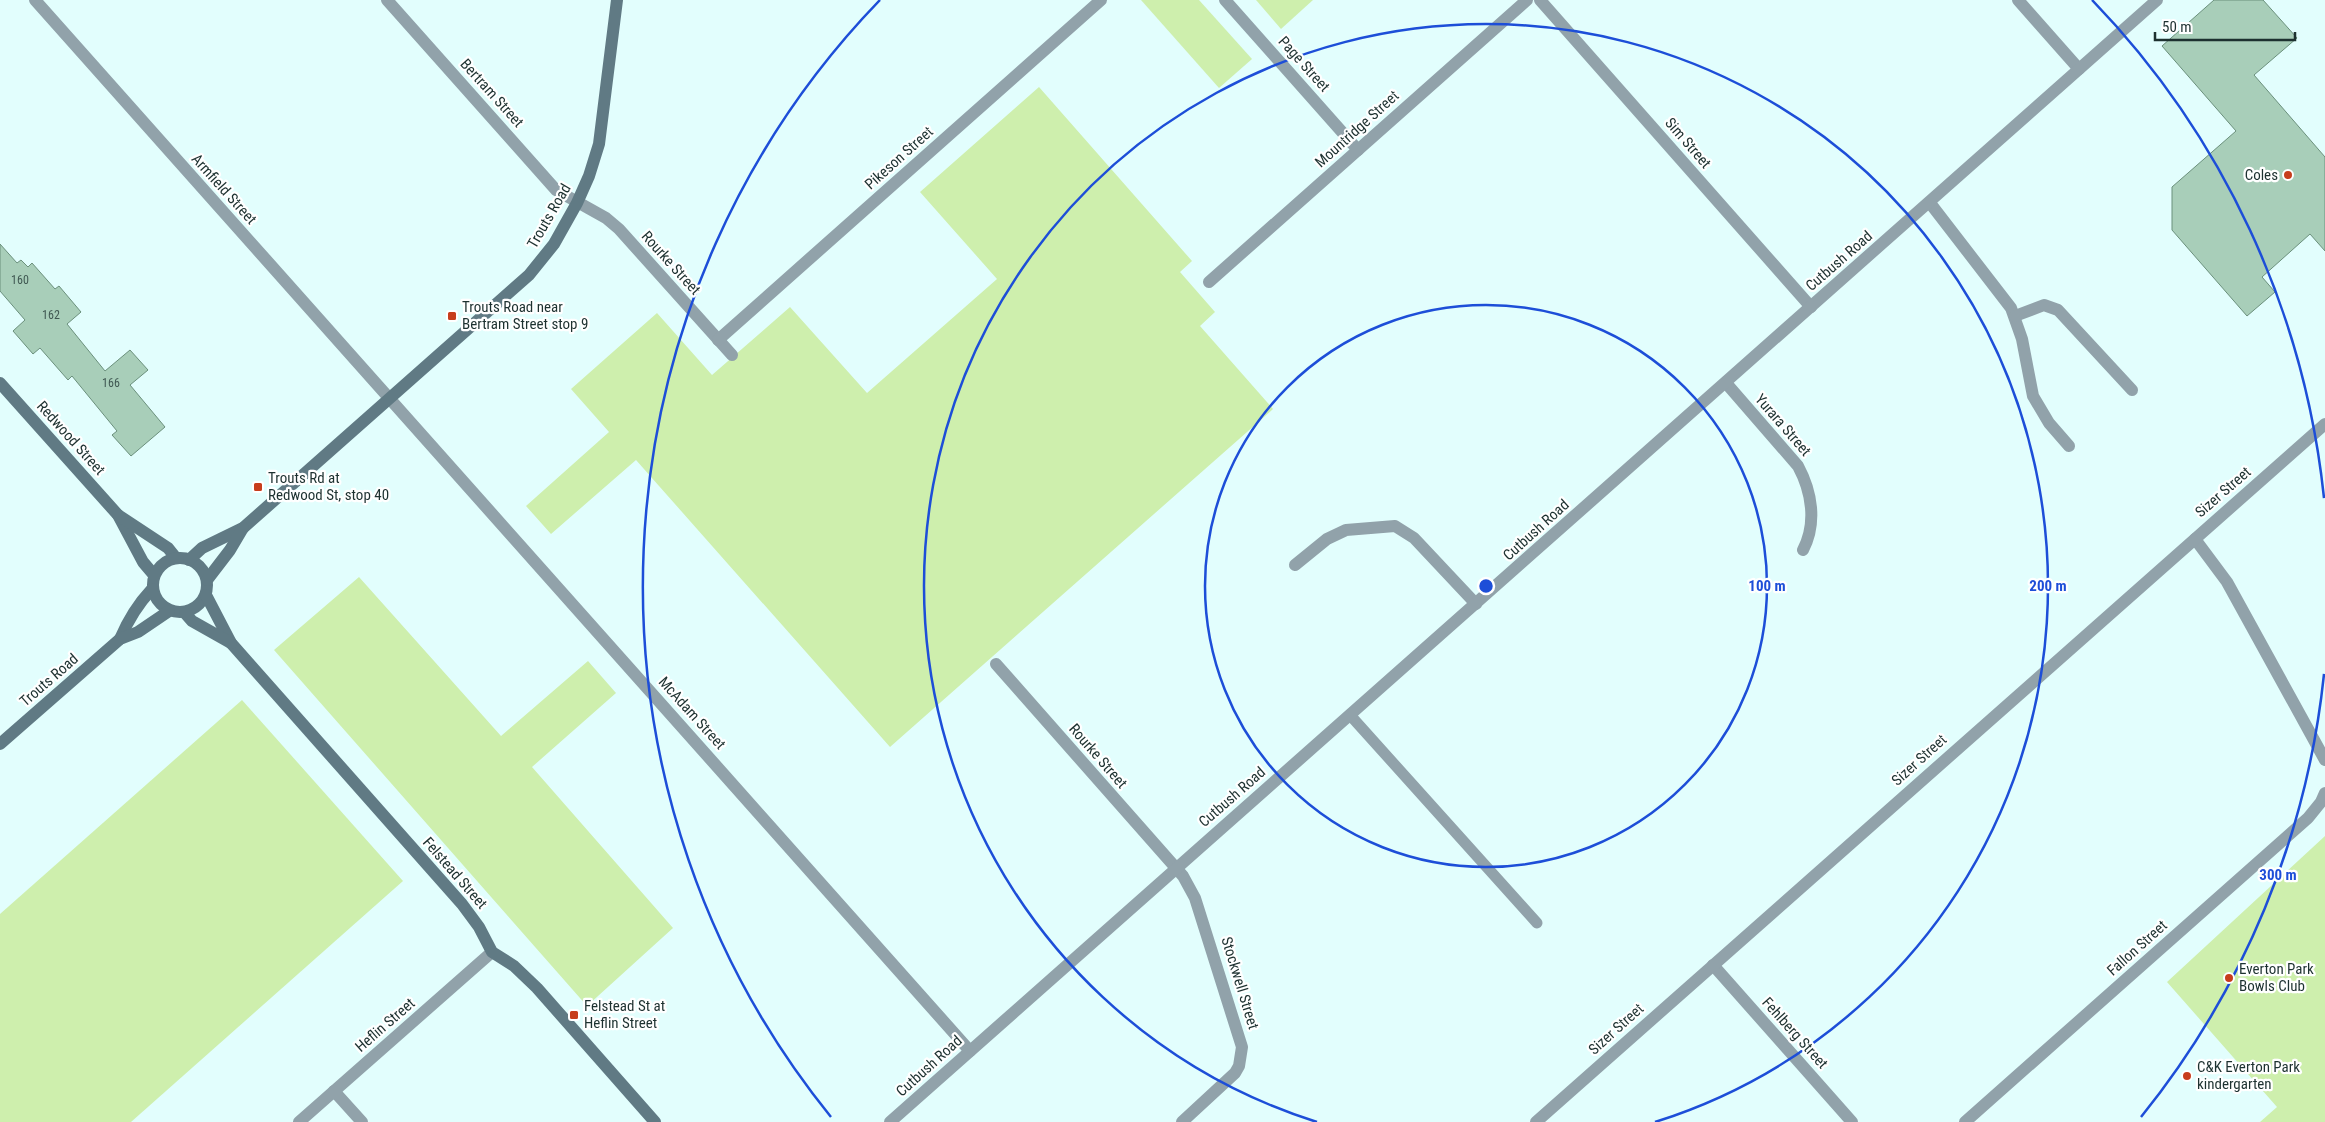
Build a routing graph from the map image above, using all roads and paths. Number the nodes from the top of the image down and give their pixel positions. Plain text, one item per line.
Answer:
1 (35, 0) edge
2 (387, 0) edge
3 (618, 0) edge
4 (1101, 0) edge
5 (1225, 0) edge
6 (1527, 0) edge
7 (1540, 0) edge
8 (2018, 0) edge
9 (2157, 0) edge
10 (2079, 69) junction
11 (1358, 150) junction
12 (577, 203) junction
13 (1930, 203) junction
14 (1209, 282) dead end
15 (1811, 307) junction
16 (2015, 316) junction
17 (718, 340) junction
18 (732, 355) dead end
19 (0, 383) edge
20 (1726, 383) junction
21 (2132, 390) dead end
22 (390, 398) junction
23 (2325, 424) edge
24 (2070, 446) dead end
25 (118, 515) junction
26 (243, 528) junction
27 (2195, 539) junction
28 (1803, 550) dead end
29 (183, 559) junction
30 (1295, 565) dead end
31 (154, 575) junction
32 (207, 580) junction
33 (152, 590) junction
34 (206, 595) junction
35 (1476, 604) junction
36 (169, 611) junction
37 (185, 613) junction
38 (120, 639) junction
39 (231, 643) junction
40 (996, 664) dead end
41 (1350, 715) junction
42 (0, 744) edge
43 (2325, 760) edge
44 (2325, 793) edge
45 (1176, 868) junction
46 (1537, 924) dead end
47 (492, 952) junction
48 (1713, 965) junction
49 (970, 1051) junction
50 (334, 1090) junction
51 (299, 1122) edge
52 (362, 1122) edge
53 (655, 1122) edge
54 (890, 1122) edge
55 (1182, 1122) edge
56 (1536, 1122) edge
57 (1852, 1122) edge
58 (1965, 1122) edge

1 - 22 street, Armfield Street
2 - 12 street, Bertram Street
3 - 12 street, Trouts Road
4 - 17 street, Pikeson Street
5 - 11 street, Page Street
6 - 11 street, Mountridge Street
7 - 15 street, Sim Street
8 - 10 street
9 - 10 street, Cutbush Road
10 - 13 street, Cutbush Road
11 - 14 street, Mountridge Street
12 - 17 street, Rourke Street
12 - 22 street, Trouts Road
13 - 15 street, Cutbush Road
13 - 16 street
15 - 20 street, Cutbush Road
16 - 21 street
16 - 24 street
17 - 18 street, Rourke Street
19 - 25 street, Redwood Street
20 - 28 street, Yurara Street
20 - 35 street, Cutbush Road
22 - 26 street, Trouts Road
22 - 49 street, McAdam Street
23 - 27 street, Sizer Street
25 - 29 street, Redwood Street
25 - 31 street, Redwood Street
26 - 29 street, Trouts Road
26 - 32 street, Trouts Road
27 - 43 street
27 - 48 street, Sizer Street
29 - 31 street
29 - 32 street
30 - 35 street
31 - 33 street
32 - 34 street
33 - 36 street
33 - 38 street, Trouts Road
34 - 37 street
34 - 39 street, Felstead Street
35 - 41 street, Cutbush Road
36 - 37 street
36 - 38 street, Trouts Road
37 - 39 street, Felstead Street
38 - 42 street, Trouts Road
39 - 47 street, Felstead Street
40 - 45 street, Rourke Street
41 - 45 street, Cutbush Road
41 - 46 lane
44 - 58 street, Fallon Street
45 - 49 street, Cutbush Road
45 - 55 street, Stockwell Street
47 - 50 street, Heflin Street
47 - 53 street
48 - 56 street, Sizer Street
48 - 57 street, Fehlberg Street
49 - 54 street, Cutbush Road
50 - 51 street, Heflin Street
50 - 52 street

